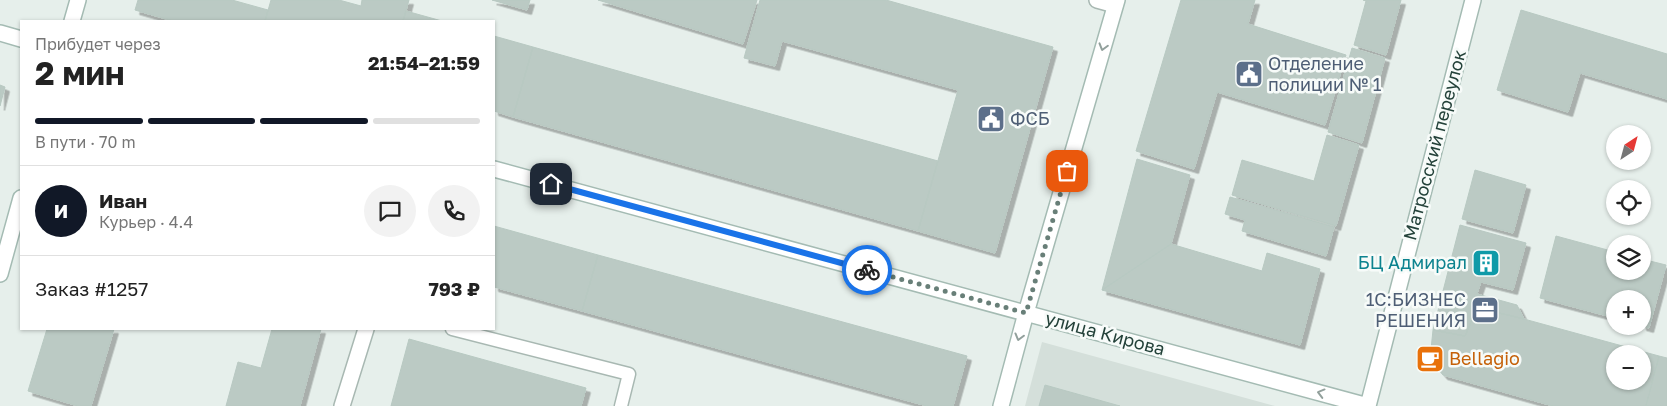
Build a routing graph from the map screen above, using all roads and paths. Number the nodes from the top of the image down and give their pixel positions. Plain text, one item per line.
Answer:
1 (78, 0) edge
2 (1097, 0) edge
3 (1473, 0) edge
4 (1116, 3) edge
5 (72, 20) edge
6 (0, 33) edge
7 (20, 39) edge
8 (495, 169) edge
9 (20, 202) edge
10 (0, 274) edge
11 (1026, 313) junction
12 (366, 330) edge
13 (456, 330) edge
14 (342, 406) edge
15 (621, 406) edge
16 (1001, 406) edge
17 (1368, 406) edge

1 - 5 main road
2 - 4 main road
3 - 17 main road, Матросский переулок
4 -> 11 main road
6 - 7 main road
8 - 11 main road, улица Кирова
9 - 10 main road
11 -> 16 main road
17 -> 11 main road, улица Кирова
12 - 14 main road
13 - 15 lane

